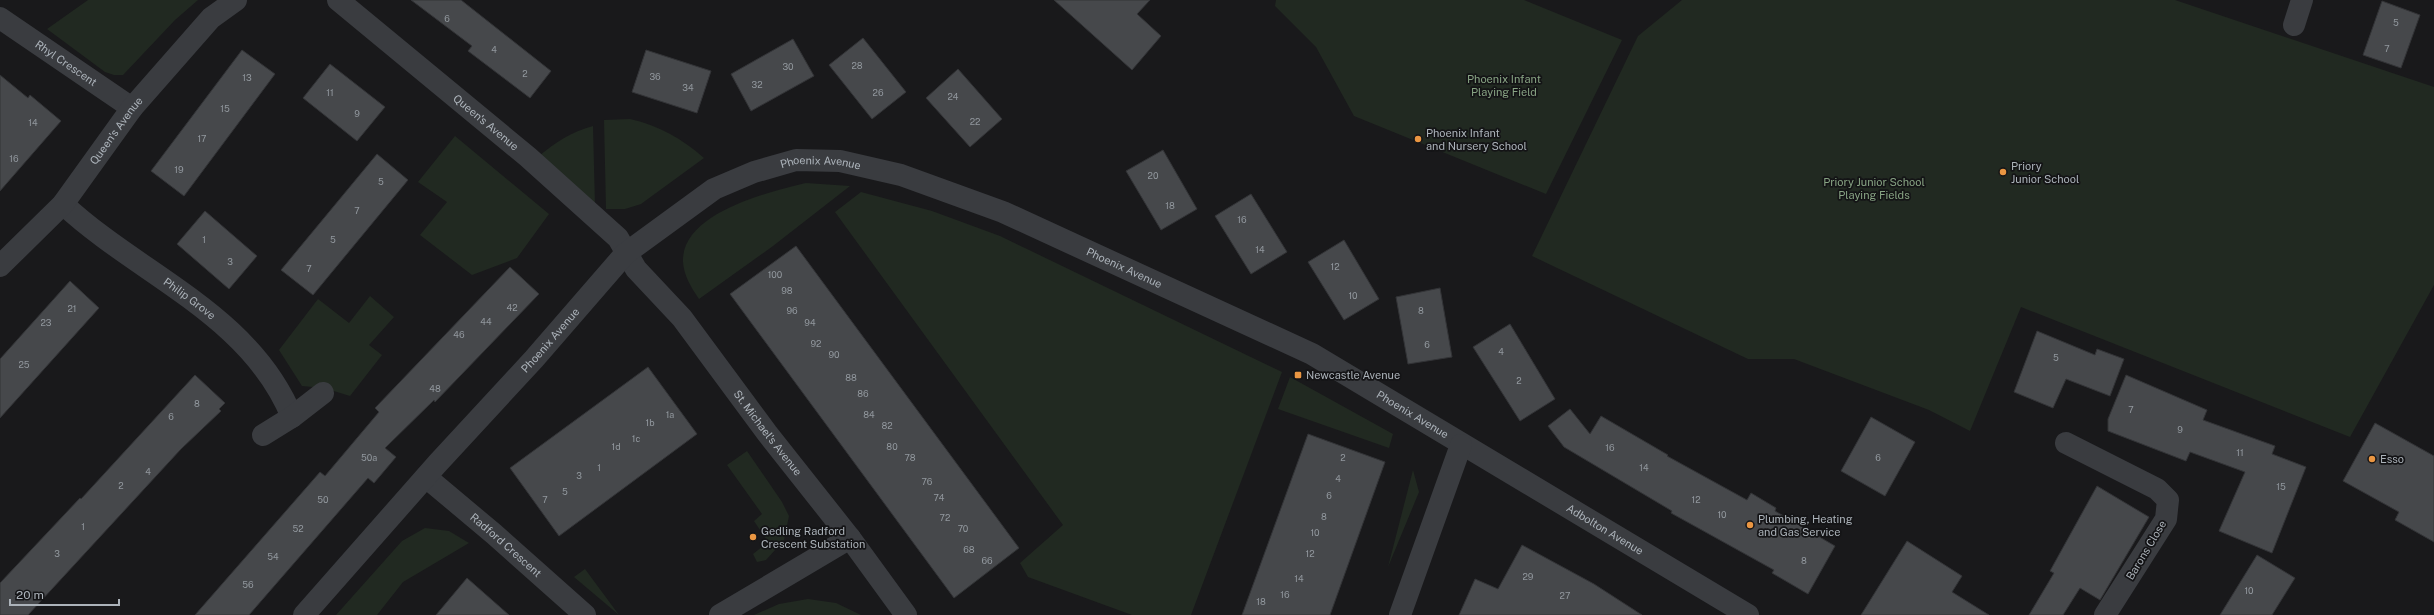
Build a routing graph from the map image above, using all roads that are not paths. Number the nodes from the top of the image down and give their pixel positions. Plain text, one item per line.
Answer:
1 (236, 0) edge
2 (338, 0) edge
3 (2302, 0) edge
4 (0, 18) edge
5 (2294, 25) dead end
6 (132, 108) junction
7 (63, 204) junction
8 (625, 254) junction
9 (0, 266) edge
10 (323, 393) dead end
11 (292, 417) junction
12 (263, 435) dead end
13 (2066, 443) dead end
14 (1461, 445) junction
15 (426, 477) junction
16 (850, 538) junction
17 (304, 615) edge
18 (585, 615) edge
19 (720, 615) edge
20 (906, 615) edge
21 (1400, 615) edge
22 (1748, 615) edge
23 (2105, 615) edge

1 - 6 street, Queen's Avenue
2 - 8 street, Queen's Avenue
3 - 5 street
4 - 6 street, Rhyl Crescent
6 - 7 street, Queen's Avenue
7 - 9 street, Queen's Avenue
7 - 11 street, Philip Grove
8 - 14 street, Phoenix Avenue
8 - 15 street, Phoenix Avenue
8 - 16 street, St. Michael's Avenue
10 - 11 street
11 - 12 street
13 - 23 street, Barons Close
14 - 21 street
14 - 22 street, Adbolton Avenue
15 - 17 street, Phoenix Avenue
15 - 18 street, Radford Crescent
16 - 19 street
16 - 20 street, St. Michael's Avenue

